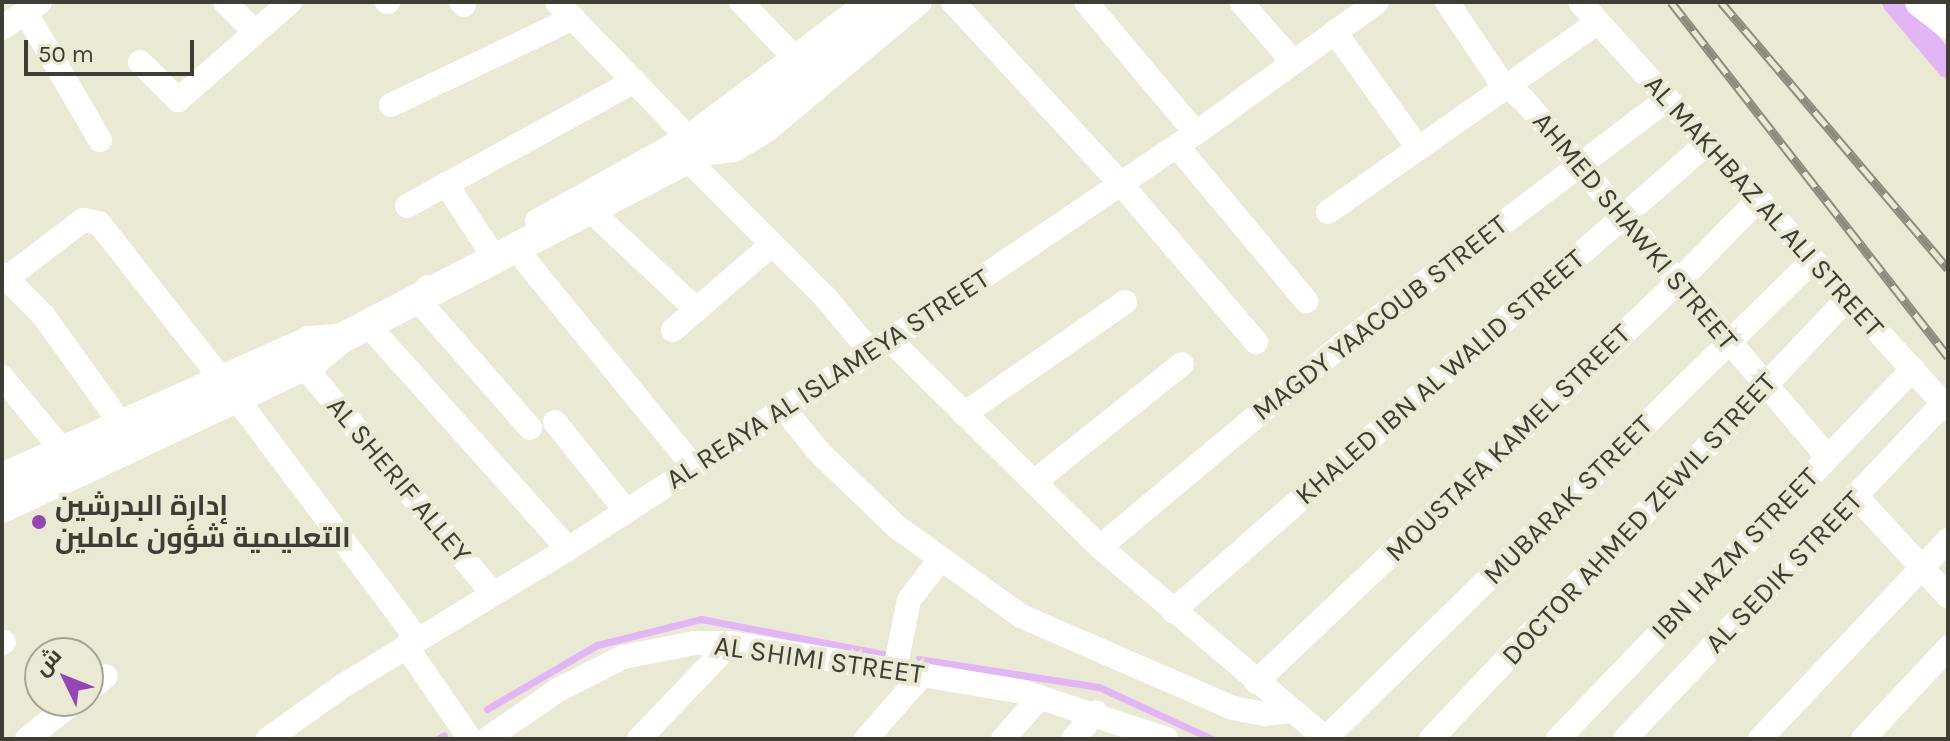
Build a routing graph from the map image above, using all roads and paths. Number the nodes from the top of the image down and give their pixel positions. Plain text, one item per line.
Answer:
1 (225, 2) edge
2 (290, 2) edge
3 (741, 2) edge
4 (953, 2) edge
5 (1086, 2) edge
6 (1241, 2) edge
7 (1447, 2) edge
8 (1580, 2) edge
9 (1920, 2) edge
10 (893, 3) edge
11 (1366, 5) edge
12 (33, 8) edge
13 (565, 10) edge
14 (1598, 22) junction
15 (1948, 24) edge
16 (2, 28) edge
17 (255, 32) junction
18 (1335, 32) junction
19 (796, 59) junction
20 (140, 62) dead end
21 (1293, 62) junction
22 (634, 81) junction
23 (1508, 88) junction
24 (1667, 99) junction
25 (391, 105) dead end
26 (100, 140) dead end
27 (1186, 140) junction
28 (1706, 144) junction
29 (1418, 148) junction
30 (689, 150) junction
31 (1577, 167) junction
32 (446, 184) junction
33 (1121, 184) junction
34 (1757, 201) junction
35 (407, 206) dead end
36 (590, 210) junction
37 (1328, 212) dead end
38 (1620, 219) junction
39 (771, 245) junction
40 (502, 249) junction
41 (1811, 262) junction
42 (4, 276) edge
43 (1677, 283) junction
44 (1847, 299) junction
45 (418, 300) junction
46 (1306, 301) dead end
47 (1125, 302) dead end
48 (697, 310) junction
49 (368, 325) junction
50 (673, 330) dead end
51 (340, 339) junction
52 (1728, 341) junction
53 (1256, 342) dead end
54 (880, 346) junction
55 (1182, 364) dead end
56 (304, 366) junction
57 (1913, 369) junction
58 (2, 377) edge
59 (1766, 385) junction
60 (229, 389) junction
61 (1946, 407) edge
62 (784, 409) junction
63 (964, 414) junction
64 (555, 422) dead end
65 (122, 425) junction
66 (530, 428) dead end
67 (63, 451) junction
68 (1828, 457) junction
69 (694, 467) junction
70 (2, 478) edge
71 (1034, 482) junction
72 (1856, 496) junction
73 (2, 508) edge
74 (626, 511) junction
75 (1948, 540) edge
76 (1100, 547) junction
77 (568, 549) junction
78 (939, 561) junction
79 (1922, 568) junction
80 (493, 594) junction
81 (1948, 596) edge
82 (1173, 611) junction
83 (412, 643) junction
84 (731, 643) junction
85 (1948, 648) edge
86 (895, 669) junction
87 (923, 674) junction
88 (1256, 682) junction
89 (1040, 697) junction
90 (1292, 711) junction
91 (1096, 713) junction
92 (55, 717) edge
93 (27, 739) edge
94 (268, 739) edge
95 (470, 739) edge
96 (487, 739) edge
97 (639, 739) edge
98 (866, 739) edge
99 (1003, 739) edge
100 (1073, 739) edge
101 (1167, 739) edge
102 (1326, 739) edge
103 (1431, 739) edge
104 (1558, 739) edge
105 (1625, 739) edge
106 (1760, 739) edge
107 (1863, 739) edge

1 - 17 street
2 - 17 street
3 - 19 street
4 - 33 street
5 - 27 street
6 - 21 street
7 - 23 street, AHMED SHAWKI STREET
8 - 14 street, AL MAKHBAZ AL ALI STREET
9 - 15 main road
10 - 19 street
10 - 30 main road
11 - 18 street, AL REAYA AL ISLAMEYA STREET
12 - 16 street
12 - 26 street
13 - 22 street
13 - 25 street
14 - 23 street
14 - 24 street, AL MAKHBAZ AL ALI STREET
17 - 20 street
18 - 21 street, AL REAYA AL ISLAMEYA STREET
18 - 29 street
19 - 30 street
21 - 27 street, AL REAYA AL ISLAMEYA STREET
22 - 30 street
22 - 32 street
23 - 29 street
23 - 31 street, AHMED SHAWKI STREET
24 - 28 street, AL MAKHBAZ AL ALI STREET
24 - 31 street, MAGDY YAACOUB STREET
27 - 33 street, AL REAYA AL ISLAMEYA STREET
27 - 46 street
28 - 34 street, AL MAKHBAZ AL ALI STREET
28 - 38 street, KHALED IBN AL WALID STREET
29 - 37 street
30 - 36 main road
30 - 39 street
30 - 40 street
31 - 38 street, AHMED SHAWKI STREET
31 - 76 street, MAGDY YAACOUB STREET
32 - 35 street
32 - 40 street
33 - 53 street
33 - 54 street, AL REAYA AL ISLAMEYA STREET
34 - 41 street, AL MAKHBAZ AL ALI STREET
34 - 43 street, MOUSTAFA KAMEL STREET
36 - 40 main road
36 - 48 street
38 - 43 street, AHMED SHAWKI STREET
38 - 82 street, KHALED IBN AL WALID STREET
39 - 48 street
39 - 54 street
40 - 45 main road
40 - 69 street
41 - 44 street, AL MAKHBAZ AL ALI STREET
41 - 52 street, MUBARAK STREET
42 - 60 street
42 - 65 street
43 - 52 street, AHMED SHAWKI STREET
43 - 88 street, MOUSTAFA KAMEL STREET
44 - 57 street, AL MAKHBAZ AL ALI STREET
44 - 59 street, DOCTOR AHMED ZEWIL STREET
45 - 49 main road
45 - 66 street
47 - 63 street
48 - 50 street
49 - 51 main road
49 - 77 street
51 - 56 main road
51 - 60 main road
52 - 59 street, AHMED SHAWKI STREET
52 - 102 street, MUBARAK STREET
54 - 62 street, AL REAYA AL ISLAMEYA STREET
54 - 63 street
55 - 71 street
56 - 60 main road
56 - 80 street, AL SHERIF ALLEY
57 - 61 street, AL MAKHBAZ AL ALI STREET
57 - 68 street, IBN HAZM STREET
58 - 67 street
59 - 68 street, AHMED SHAWKI STREET
59 - 103 street, DOCTOR AHMED ZEWIL STREET
60 - 65 main road
60 - 73 main road
60 - 83 street
61 - 72 street, AL SEDIK STREET
62 - 69 street, AL REAYA AL ISLAMEYA STREET
62 - 78 street
63 - 71 street
64 - 74 street
65 - 67 main road
67 - 70 main road
68 - 104 street, IBN HAZM STREET
69 - 74 street, AL REAYA AL ISLAMEYA STREET
71 - 76 street
72 - 79 street
72 - 105 street, AL SEDIK STREET
74 - 77 street, AL REAYA AL ISLAMEYA STREET
75 - 79 street
76 - 82 street
77 - 80 street, AL REAYA AL ISLAMEYA STREET
78 - 86 street
78 - 90 street
79 - 81 street
79 - 106 street
80 - 83 street, AL REAYA AL ISLAMEYA STREET
82 - 88 street
83 - 94 street, AL REAYA AL ISLAMEYA STREET
83 - 95 street
84 - 86 street, AL SHIMI STREET
84 - 96 street, AL SHIMI STREET
84 - 97 street
85 - 107 street
86 - 87 street, AL SHIMI STREET
87 - 89 street, AL SHIMI STREET
87 - 98 street
88 - 90 street
89 - 91 street, AL SHIMI STREET
89 - 99 street
90 - 102 street
91 - 100 street
91 - 101 street, AL SHIMI STREET
92 - 93 street

